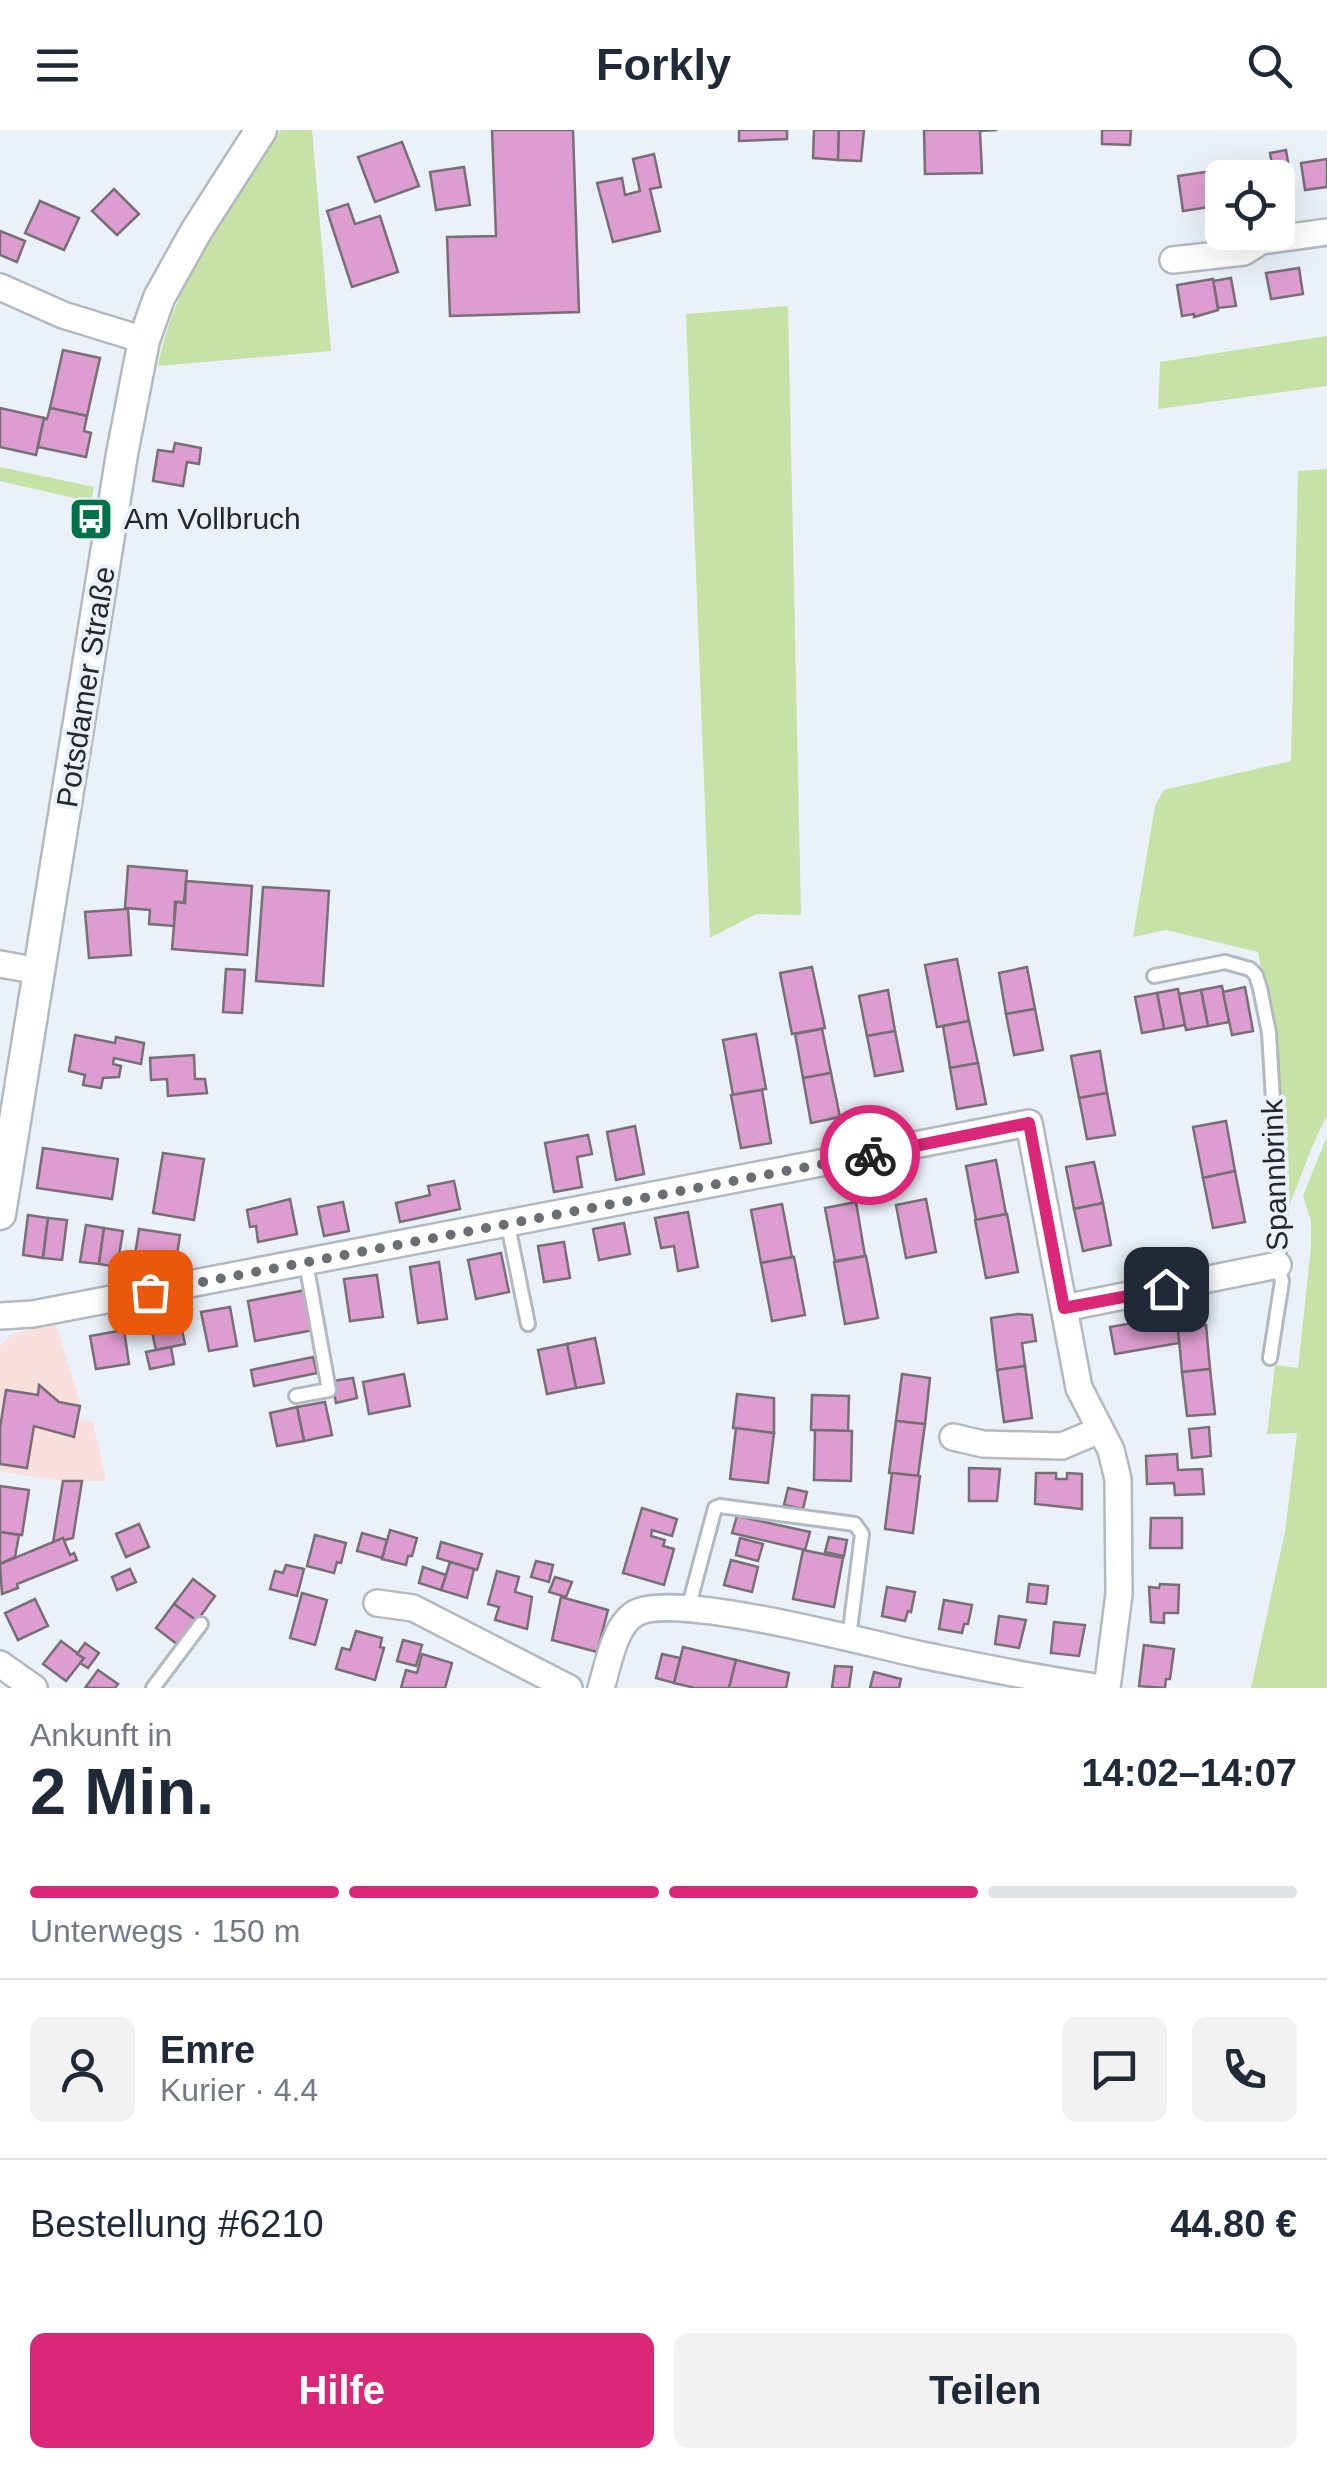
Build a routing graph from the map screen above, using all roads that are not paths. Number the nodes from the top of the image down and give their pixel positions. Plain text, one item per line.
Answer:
1 (261, 130) edge
2 (1327, 232) edge
3 (1173, 260) dead end
4 (0, 287) edge
5 (144, 340) junction
6 (0, 964) edge
7 (39, 971) junction
8 (1154, 976) dead end
9 (0, 1214) edge
10 (508, 1224) junction
11 (306, 1263) junction
12 (1278, 1266) junction
13 (1064, 1308) junction
14 (0, 1316) edge
15 (528, 1324) dead end
16 (1270, 1358) dead end
17 (296, 1396) dead end
18 (1100, 1430) junction
19 (953, 1437) dead end
20 (378, 1603) dead end
21 (688, 1609) junction
22 (201, 1624) dead end
23 (849, 1638) junction
24 (0, 1664) edge
25 (34, 1688) edge
26 (154, 1688) edge
27 (569, 1688) edge
28 (601, 1688) edge
29 (1105, 1688) edge

1 - 5 street, Potsdamer Straße
2 - 3 street
4 - 5 street
5 - 7 street, Potsdamer Straße
6 - 7 street
7 - 9 street, Potsdamer Straße
8 - 12 lane, Spannbrink
10 - 11 street
10 - 13 street
10 - 15 lane
11 - 14 street
11 - 17 lane
12 - 13 street, Spannbrink
12 - 16 lane
13 - 18 street
18 - 19 street
18 - 29 street
20 - 27 street
21 - 23 street
21 - 23 lane
21 - 28 street
22 - 26 lane
23 - 29 street
24 - 25 street

